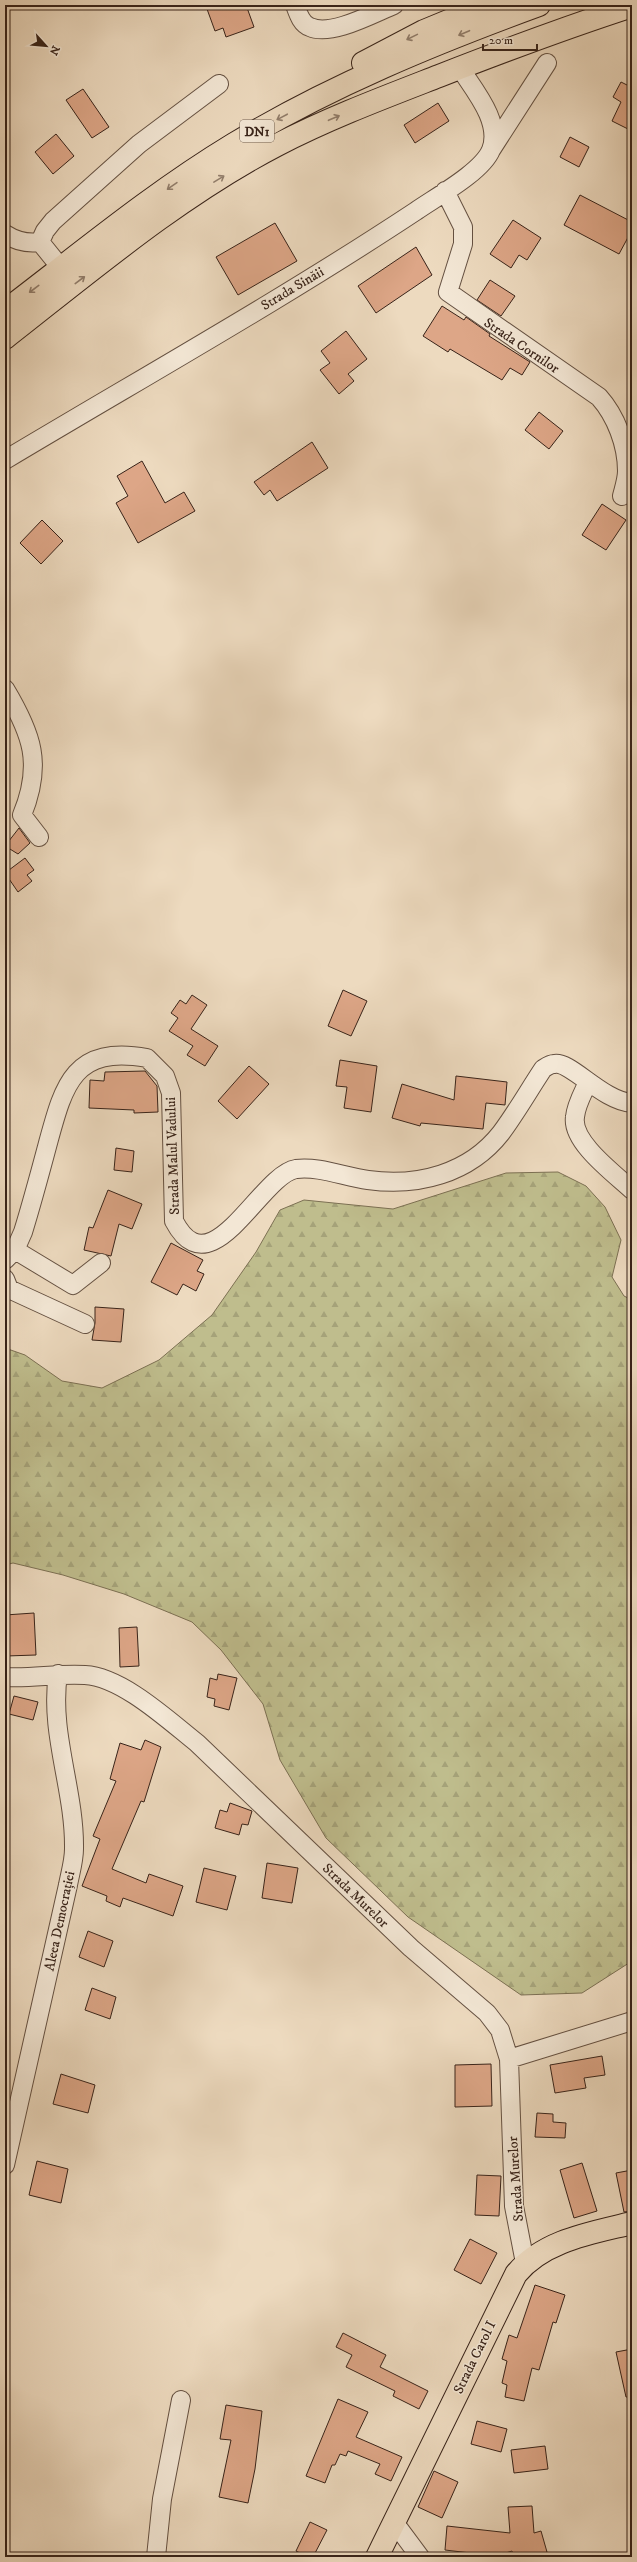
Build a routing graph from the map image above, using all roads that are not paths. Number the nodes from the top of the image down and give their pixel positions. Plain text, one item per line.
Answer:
1 (295, 5) edge
2 (394, 5) edge
3 (487, 5) edge
4 (539, 5) edge
5 (632, 6) edge
6 (547, 63) dead end
7 (460, 68) junction
8 (219, 84) dead end
9 (308, 104) junction
10 (491, 150) junction
11 (445, 191) junction
12 (5, 234) edge
13 (40, 242) junction
14 (61, 268) junction
15 (5, 311) edge
16 (5, 338) edge
17 (5, 460) edge
18 (622, 496) dead end
19 (5, 689) edge
20 (39, 837) dead end
21 (588, 1082) junction
22 (632, 1103) edge
23 (632, 1190) edge
24 (10, 1255) edge
25 (101, 1262) dead end
26 (5, 1278) edge
27 (86, 1324) dead end
28 (58, 1674) junction
29 (5, 1677) edge
30 (632, 2021) edge
31 (509, 2059) junction
32 (5, 2165) edge
33 (632, 2222) edge
34 (525, 2263) junction
35 (181, 2400) dead end
36 (394, 2522) junction
37 (156, 2557) edge
38 (377, 2557) edge
39 (420, 2557) edge

1 - 2 street
3 -> 9 main road
4 -> 9 main road, DN1
5 - 7 main road, DN1
6 - 10 street, Strada Sinăii
7 - 10 street
16 -> 7 main road, DN1
8 - 13 street
9 -> 14 main road, DN1
10 - 11 street, Strada Sinăii
11 - 17 street, Strada Sinăii
11 - 18 street, Strada Cornilor
12 - 13 street
13 - 14 street
14 -> 15 main road, DN1
19 - 20 street
21 - 22 street, Strada Malul Vadului
21 - 23 street
21 - 24 street, Strada Malul Vadului
24 - 25 street
26 - 27 street
28 - 29 street, Strada Murelor
28 - 31 street, Strada Murelor
28 - 32 street, Aleea Democrației
30 - 31 street
31 - 34 street, Strada Murelor
33 - 34 main road, Strada Carol I
34 - 36 main road, Strada Carol I
35 - 37 street
36 - 38 main road, Strada Carol I
36 - 39 street

